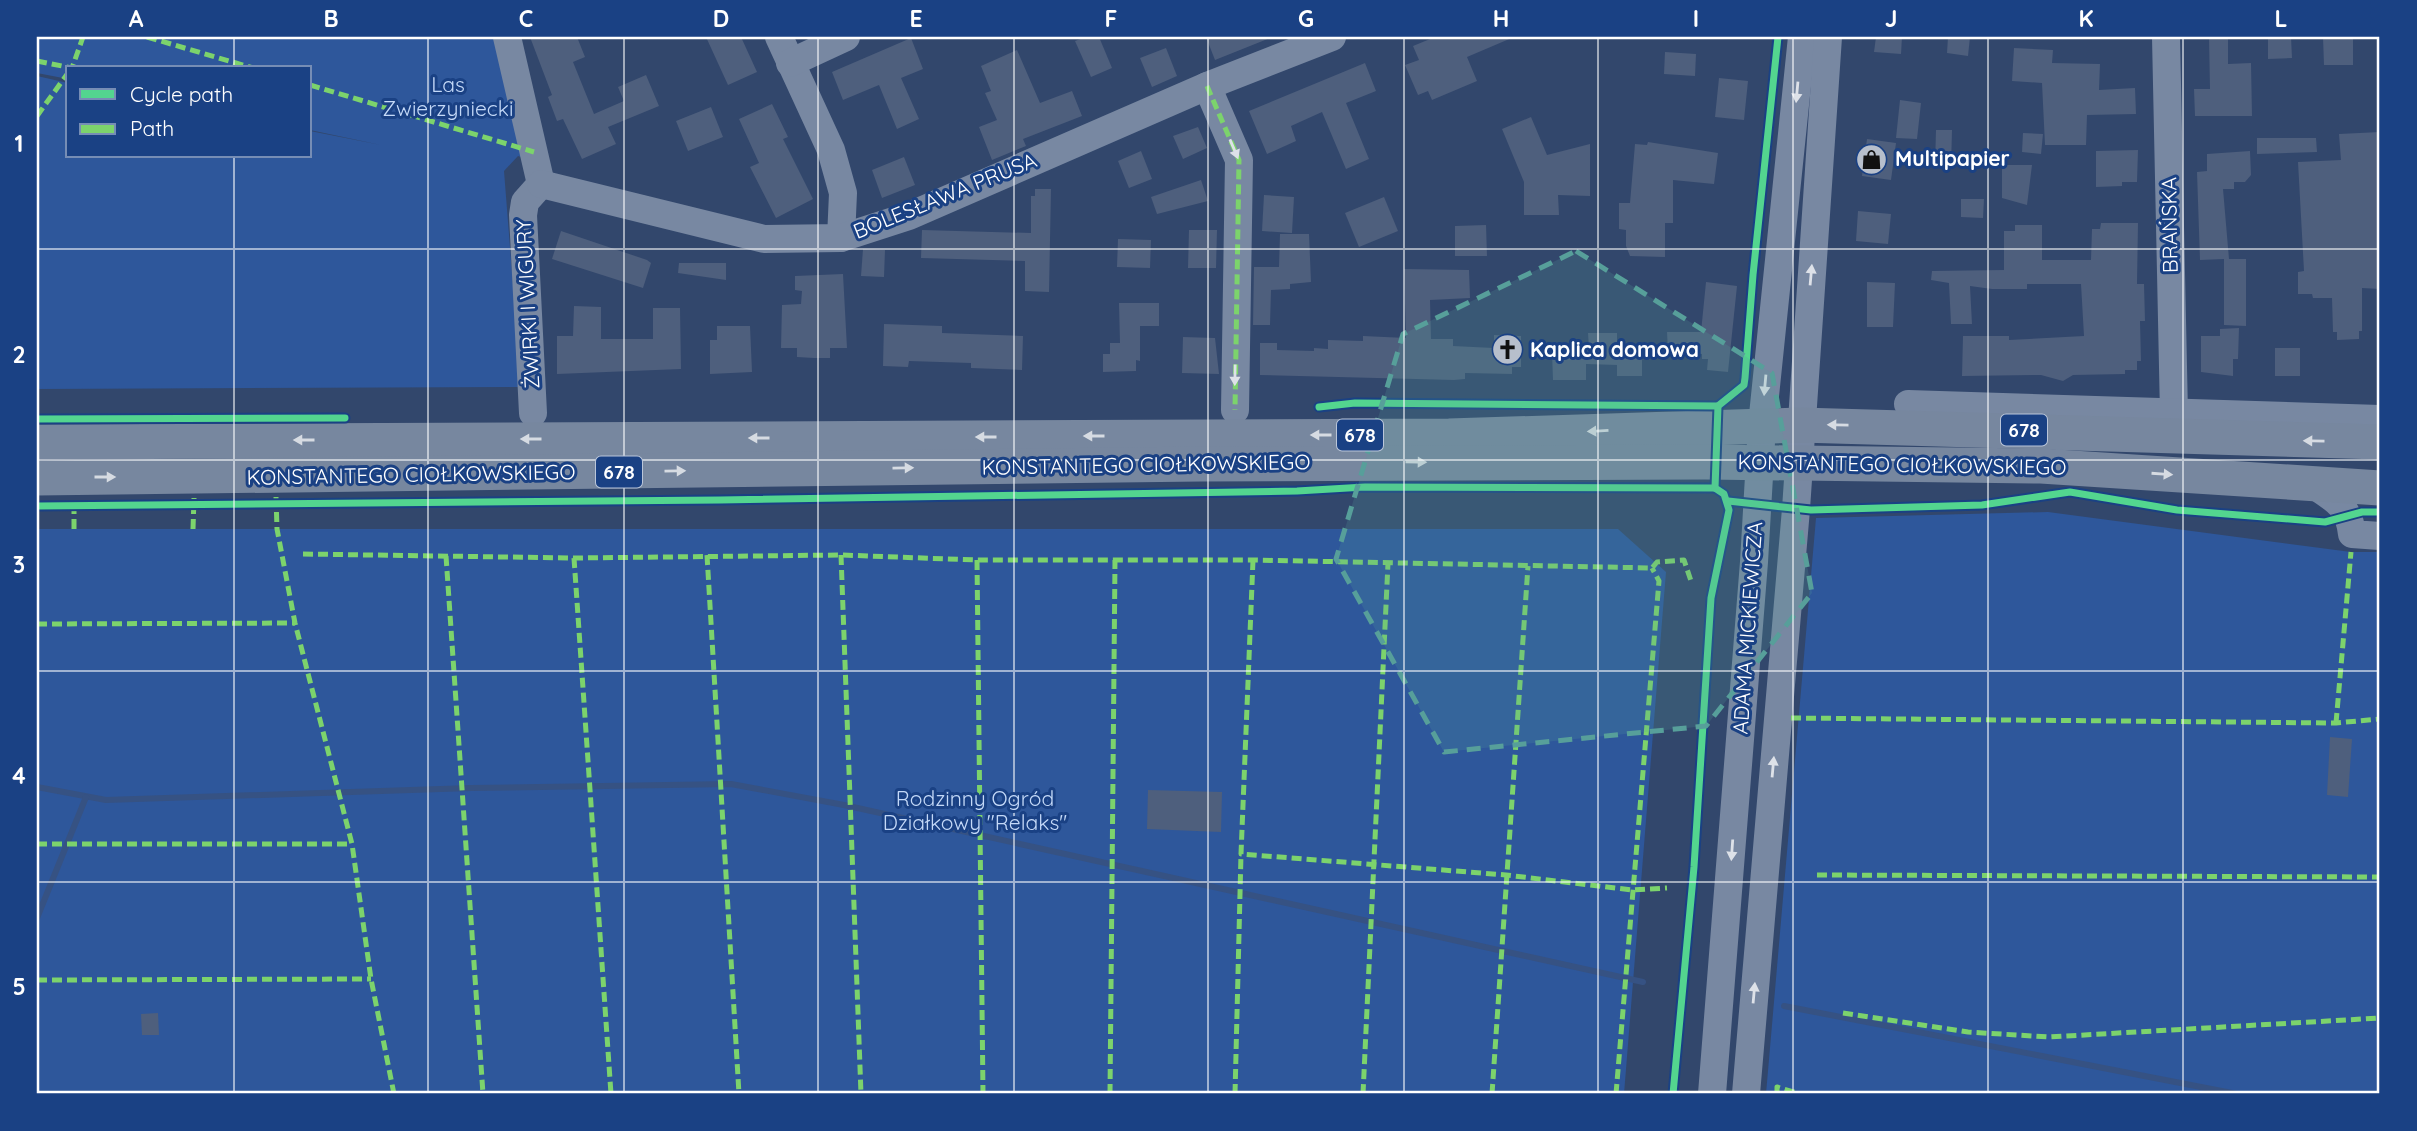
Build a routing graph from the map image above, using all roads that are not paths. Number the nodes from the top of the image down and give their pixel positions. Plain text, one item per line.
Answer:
1 (507, 37) edge
2 (779, 37) edge
3 (846, 37) edge
4 (1332, 37) edge
5 (2166, 37) edge
6 (1815, 39) edge
7 (790, 63) junction
8 (1207, 86) junction
9 (541, 184) junction
10 (841, 238) junction
11 (1769, 341) junction
12 (1805, 343) junction
13 (1235, 411) dead end
14 (533, 413) dead end
15 (2174, 414) junction
16 (1902, 415) junction
17 (2380, 419) edge
18 (1762, 425) junction
19 (1800, 425) junction
20 (1666, 427) junction
21 (2249, 439) junction
22 (37, 442) edge
23 (2380, 442) edge
24 (1663, 463) junction
25 (1760, 463) junction
26 (1798, 464) junction
27 (1902, 466) junction
28 (37, 478) edge
29 (2242, 480) junction
30 (2312, 484) junction
31 (2380, 488) edge
32 (2380, 536) edge
33 (1754, 562) junction
34 (1790, 562) junction
35 (1712, 1094) edge
36 (1746, 1094) edge

1 - 9 street
2 - 7 street
3 - 7 street
4 - 8 street, BOLESŁAWA PRUSA
5 - 15 street, BRAŃSKA
6 -> 11 street, ADAMA MICKIEWICZA
12 -> 6 street, ADAMA MICKIEWICZA
7 - 10 street
8 - 10 street, BOLESŁAWA PRUSA
8 -> 13 street
9 - 10 street, BOLESŁAWA PRUSA
9 - 14 street, ŻWIRKI I WIGURY
11 - 12 street
11 -> 18 street, ADAMA MICKIEWICZA
12 - 19 street, ADAMA MICKIEWICZA
15 - 16 street, KONSTANTEGO CIOŁKOWSKIEGO
15 - 17 street, KONSTANTEGO CIOŁKOWSKIEGO
16 -> 19 main road, KONSTANTEGO CIOŁKOWSKIEGO / 678
16 - 21 main road, KONSTANTEGO CIOŁKOWSKIEGO / 678
16 - 27 main road
18 - 19 main road, KONSTANTEGO CIOŁKOWSKIEGO / 678
18 - 20 main road, KONSTANTEGO CIOŁKOWSKIEGO / 678
18 - 25 street, ADAMA MICKIEWICZA
19 - 26 street, ADAMA MICKIEWICZA
20 -> 22 main road, KONSTANTEGO CIOŁKOWSKIEGO / 678
20 - 24 main road
23 -> 21 main road, KONSTANTEGO CIOŁKOWSKIEGO / 678
21 - 29 main road
24 - 25 main road, KONSTANTEGO CIOŁKOWSKIEGO / 678
28 -> 24 main road, KONSTANTEGO CIOŁKOWSKIEGO / 678
25 - 26 main road, KONSTANTEGO CIOŁKOWSKIEGO / 678
25 - 33 street, ADAMA MICKIEWICZA
26 - 27 main road, KONSTANTEGO CIOŁKOWSKIEGO / 678
26 - 34 street, ADAMA MICKIEWICZA
27 -> 29 main road, KONSTANTEGO CIOŁKOWSKIEGO / 678
29 - 30 main road, KONSTANTEGO CIOŁKOWSKIEGO / 678
30 - 31 main road, KONSTANTEGO CIOŁKOWSKIEGO / 678
30 - 32 street
33 - 34 street
33 -> 35 street, ADAMA MICKIEWICZA
36 -> 34 street, ADAMA MICKIEWICZA

